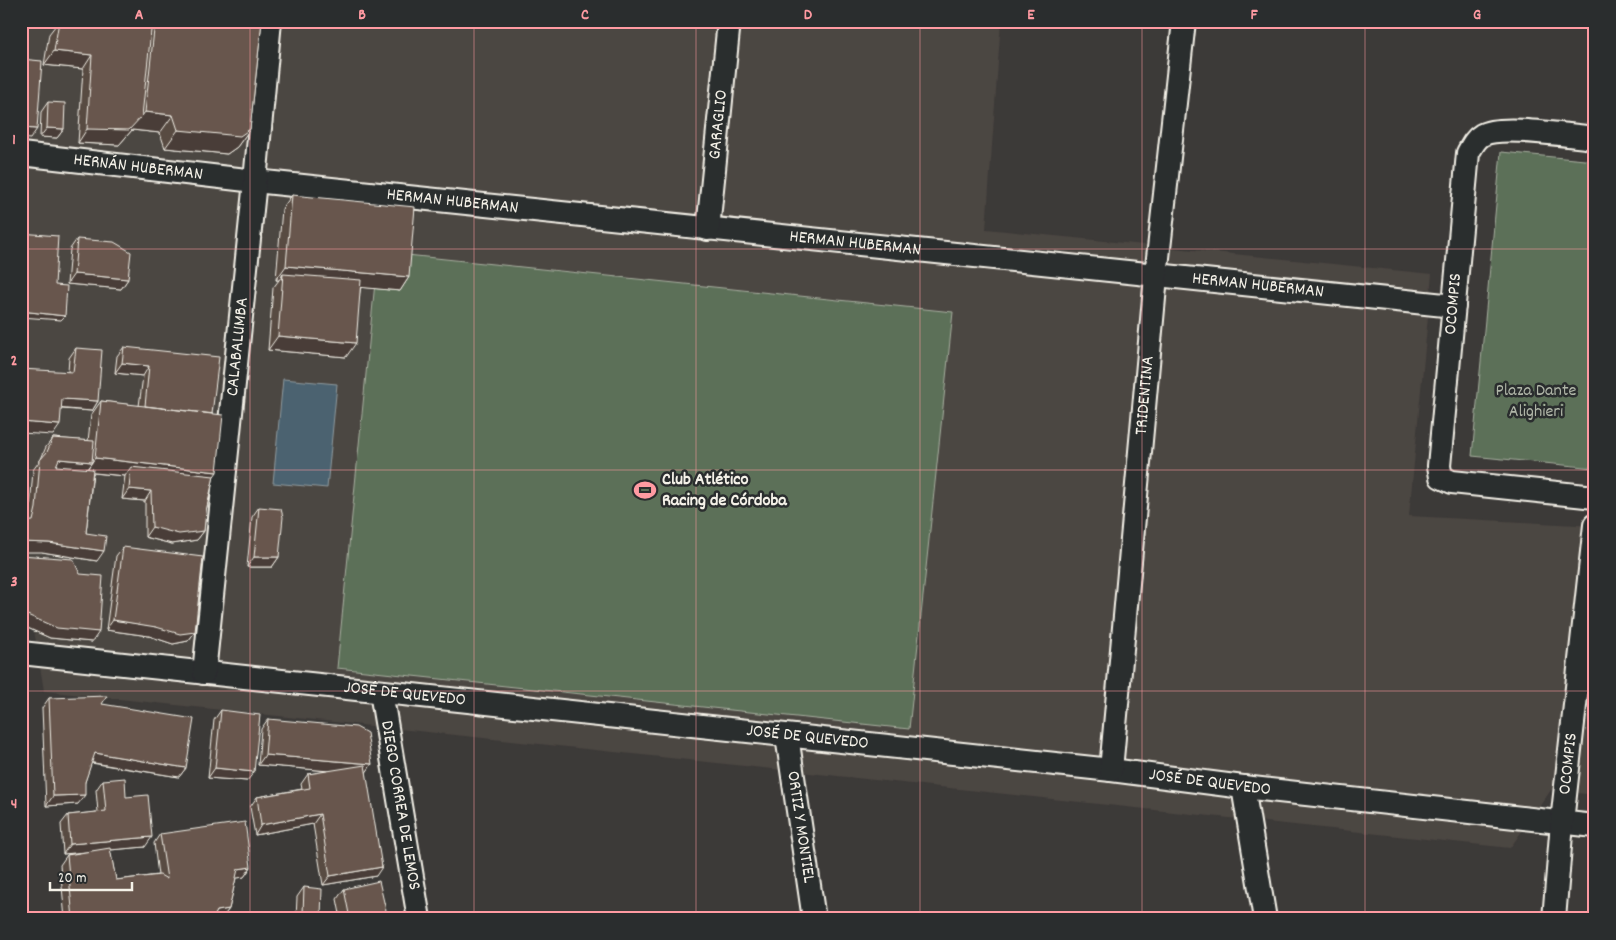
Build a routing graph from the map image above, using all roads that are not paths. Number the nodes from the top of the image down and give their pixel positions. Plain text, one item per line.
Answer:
1 (270, 21) edge
2 (729, 21) edge
3 (1184, 21) edge
4 (1595, 138) edge
5 (21, 154) edge
6 (255, 181) junction
7 (708, 229) junction
8 (1156, 276) junction
9 (1454, 306) junction
10 (1595, 497) edge
11 (1595, 525) edge
12 (21, 654) edge
13 (204, 673) junction
14 (381, 692) junction
15 (787, 736) junction
16 (1111, 770) junction
17 (1243, 787) junction
18 (1562, 822) junction
19 (1595, 826) edge
20 (419, 919) edge
21 (814, 919) edge
22 (1265, 919) edge
23 (1554, 919) edge

1 - 6 street, CALABALUMBA
2 - 7 street, GARAGLIO
3 - 8 street, TRIDENTINA
4 - 9 street, OCOMPIS
5 - 6 street, HERNÁN HUBERMAN
6 - 7 street, HERMAN HUBERMAN
6 - 13 street, CALABALUMBA
7 - 8 street, HERMAN HUBERMAN
8 - 9 street, HERMAN HUBERMAN
8 - 16 street, TRIDENTINA
9 - 10 street, OCOMPIS
11 - 18 street, OCOMPIS
12 - 13 street, JOSÉ DE QUEVEDO
13 - 14 street, JOSÉ DE QUEVEDO
14 - 15 street, JOSÉ DE QUEVEDO
14 - 20 street, DIEGO CORREA DE LEMOS
15 - 16 street, JOSÉ DE QUEVEDO
15 - 21 street, ORTIZ Y MONTIEL
16 - 17 street, JOSÉ DE QUEVEDO
17 - 18 street, JOSÉ DE QUEVEDO
17 - 22 street
18 - 19 street, JOSÉ DE QUEVEDO
18 - 23 street, OCOMPIS

